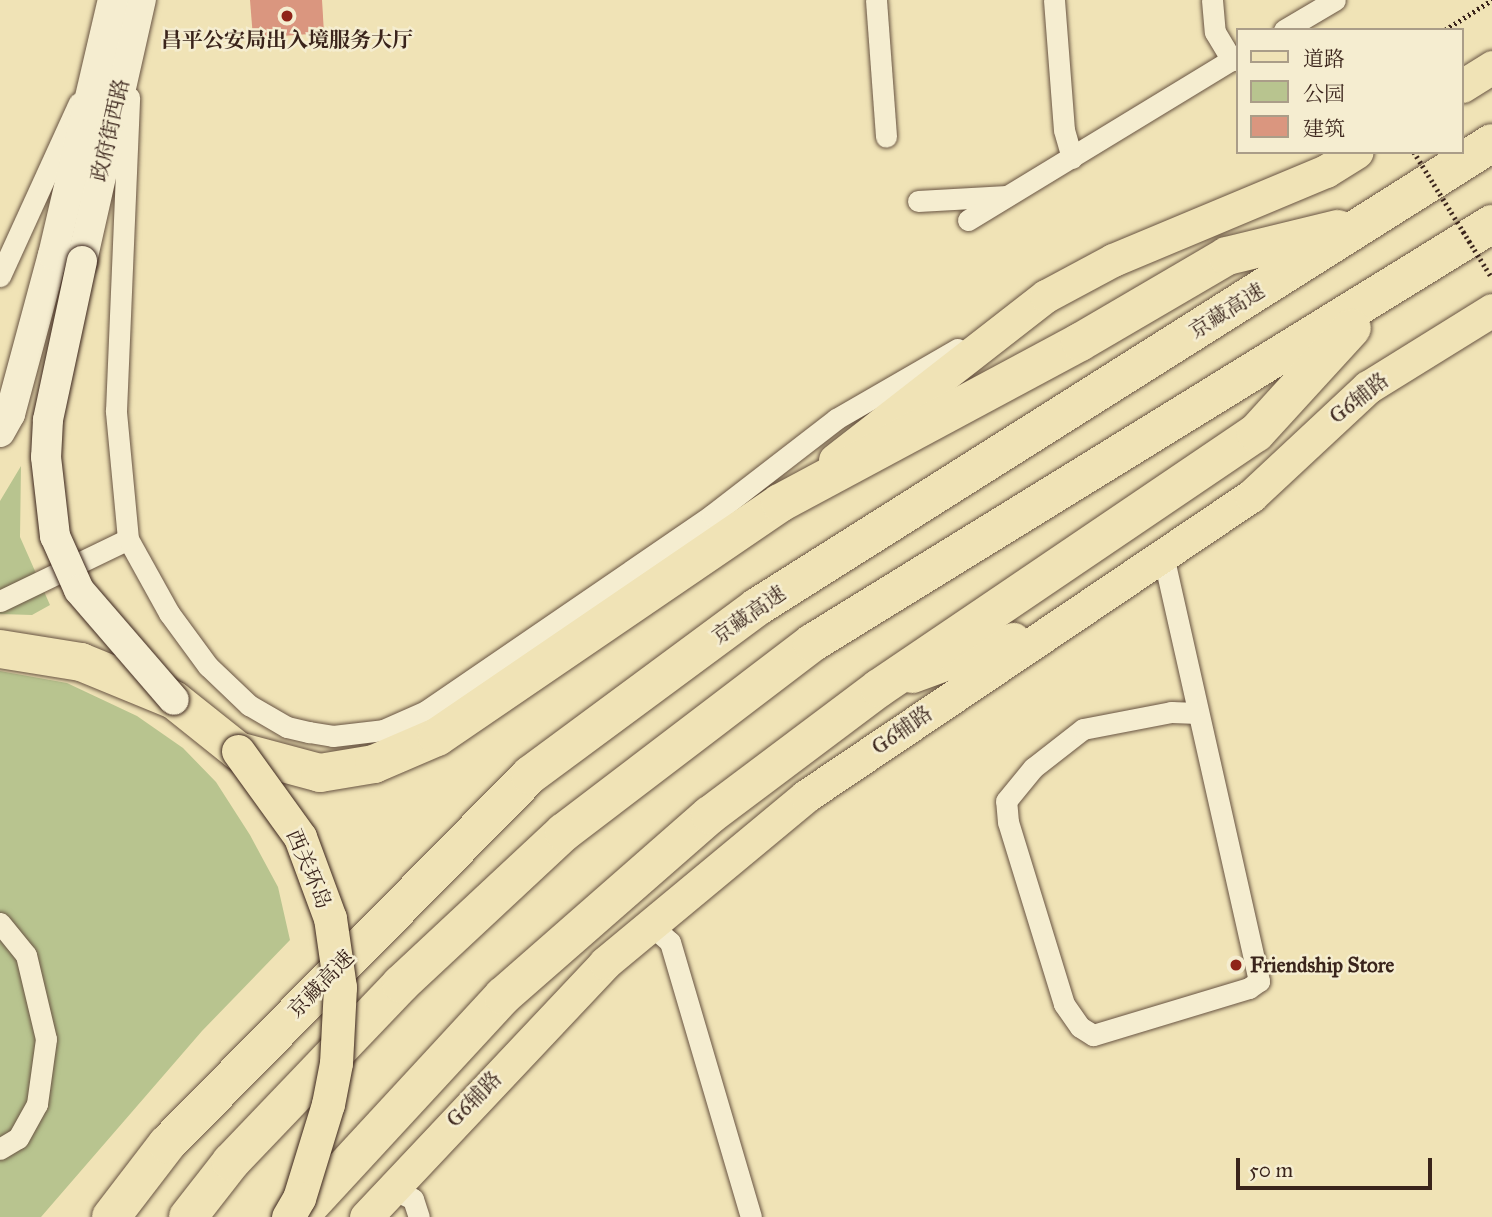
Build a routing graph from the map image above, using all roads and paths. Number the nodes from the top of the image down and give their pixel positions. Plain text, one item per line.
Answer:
1 (113, 0) edge
2 (141, 0) edge
3 (876, 0) edge
4 (1054, 0) edge
5 (1212, 0) edge
6 (1335, 0) edge
7 (1492, 0) edge
8 (1287, 28) edge
9 (1448, 28) edge
10 (131, 40) junction
11 (1235, 58) edge
12 (1492, 68) edge
13 (92, 75) junction
14 (1464, 85) edge
15 (886, 137) dead end
16 (1492, 143) edge
17 (1353, 154) edge
18 (1415, 154) edge
19 (1072, 158) junction
20 (1012, 195) junction
21 (918, 201) dead end
22 (968, 220) dead end
23 (1367, 222) junction
24 (1492, 225) edge
25 (0, 276) edge
26 (1492, 278) edge
27 (1381, 295) junction
28 (1046, 296) junction
29 (1492, 310) edge
30 (0, 432) edge
31 (780, 503) junction
32 (128, 539) junction
33 (1163, 555) junction
34 (0, 602) edge
35 (0, 607) edge
36 (1058, 623) junction
37 (0, 649) edge
38 (879, 688) junction
39 (174, 700) junction
40 (1198, 713) junction
41 (238, 751) junction
42 (0, 923) edge
43 (652, 926) junction
44 (0, 1149) edge
45 (392, 1189) junction
46 (111, 1217) edge
47 (188, 1217) edge
48 (288, 1217) edge
49 (299, 1217) edge
50 (366, 1217) edge
51 (419, 1217) edge
52 (751, 1217) edge

1 - 13 main road, 政府街西路
2 - 10 main road, 政府街西路
3 - 15 street
4 - 19 street
5 - 11 street
6 - 8 street
7 - 9 path
10 - 32 street
10 - 39 main road, 政府街西路, bridge
11 - 19 street
12 - 14 main road
13 - 25 street
13 - 30 main road, 政府街西路
16 - 23 highway, 京藏高速
17 - 28 main road
18 - 26 path, bridge
19 - 20 street
20 - 21 street
20 - 22 street
23 - 31 highway
23 - 46 highway, 京藏高速
24 - 27 highway
27 - 38 highway
27 - 47 highway
28 - 31 main road
28 - 32 street
29 - 33 main road, G6辅路
31 - 41 highway
32 - 34 street
33 - 36 main road, G6辅路
33 - 40 street
34 - 35 street
36 - 38 main road
36 - 43 main road, G6辅路
37 - 39 highway, 西关环岛
38 - 49 highway
39 - 41 highway, 西关环岛
40 - 40 street
41 - 48 main road, 西关环岛, bridge
42 - 44 street
43 - 45 main road, G6辅路
43 - 52 street
45 - 50 main road, G6辅路
45 - 51 street

